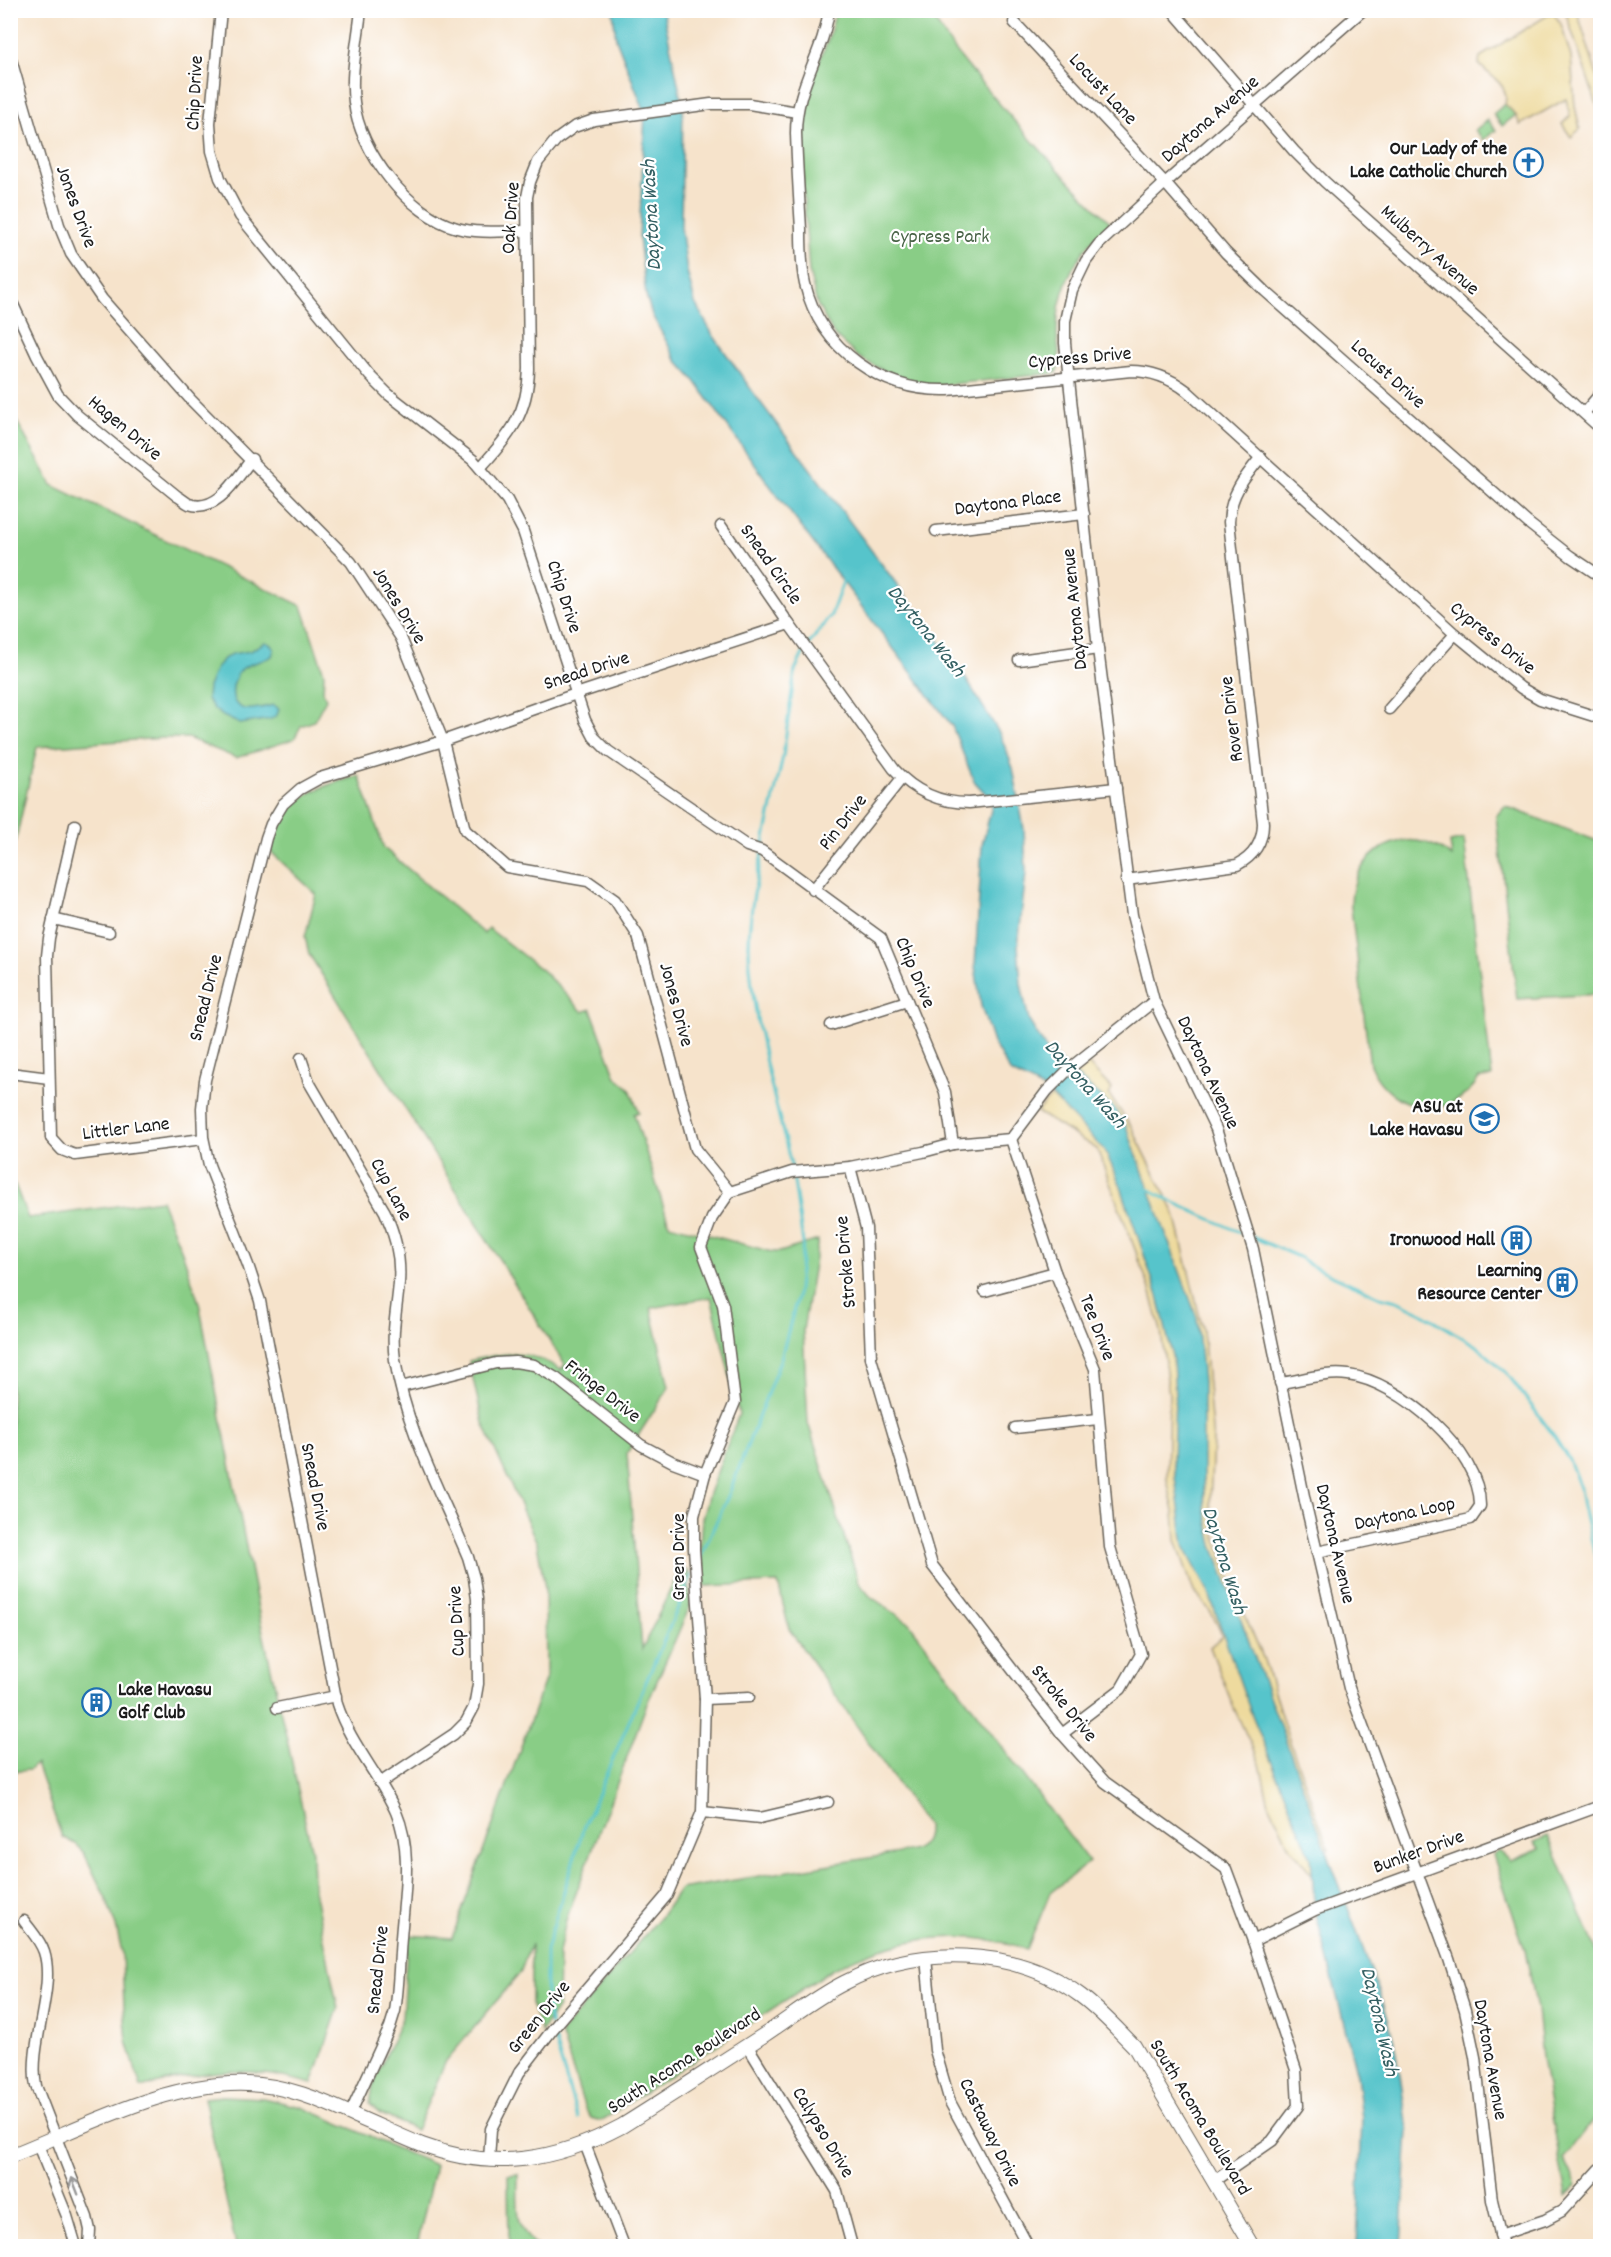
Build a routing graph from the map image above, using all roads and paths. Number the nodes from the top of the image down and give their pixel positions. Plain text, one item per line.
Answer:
1 (221, 10) edge
2 (361, 10) edge
3 (829, 10) edge
4 (1172, 10) edge
5 (1363, 10) edge
6 (1350, 15) edge
7 (1014, 22) dead end
8 (10, 56) edge
9 (1256, 106) junction
10 (797, 112) junction
11 (1165, 183) junction
12 (526, 231) junction
13 (10, 298) edge
14 (1069, 377) junction
15 (1600, 394) edge
16 (1584, 413) junction
17 (1600, 428) edge
18 (1261, 457) junction
19 (252, 459) junction
20 (481, 467) junction
21 (1084, 514) junction
22 (721, 526) dead end
23 (936, 531) dead end
24 (1600, 576) edge
25 (789, 624) junction
26 (1455, 634) junction
27 (1098, 649) junction
28 (1019, 660) dead end
29 (576, 694) junction
30 (1389, 709) dead end
31 (1600, 718) edge
32 (442, 741) junction
33 (902, 778) junction
34 (1116, 788) junction
35 (75, 825) dead end
36 (1126, 880) junction
37 (813, 890) junction
38 (53, 919) junction
39 (109, 932) dead end
40 (907, 1001) junction
41 (1154, 1001) junction
42 (831, 1025) dead end
43 (301, 1058) dead end
44 (10, 1073) edge
45 (49, 1078) junction
46 (203, 1139) junction
47 (1011, 1139) junction
48 (953, 1144) junction
49 (850, 1167) junction
50 (730, 1192) junction
51 (1055, 1272) junction
52 (985, 1292) dead end
53 (1280, 1383) junction
54 (401, 1387) junction
55 (1098, 1419) junction
56 (1015, 1428) dead end
57 (705, 1473) junction
58 (1317, 1552) junction
59 (336, 1696) junction
60 (749, 1697) dead end
61 (705, 1699) junction
62 (277, 1708) dead end
63 (1062, 1734) junction
64 (380, 1783) junction
65 (828, 1802) dead end
66 (1600, 1806) edge
67 (702, 1812) junction
68 (1415, 1873) junction
69 (24, 1921) dead end
70 (1253, 1941) junction
71 (926, 1958) junction
72 (747, 2045) junction
73 (350, 2114) junction
74 (57, 2137) junction
75 (585, 2144) junction
76 (38, 2145) junction
77 (10, 2156) edge
78 (489, 2160) junction
79 (1600, 2169) edge
80 (1214, 2181) junction
81 (1502, 2241) edge
82 (76, 2247) edge
83 (89, 2247) edge
84 (624, 2247) edge
85 (852, 2247) edge
86 (1028, 2247) edge
87 (1252, 2247) edge

1 - 20 street, Chip Drive
2 - 12 street
3 - 10 street, Cypress Drive
4 - 9 street, Mulberry Avenue
5 - 6 street, Daytona Avenue
6 - 9 street, Daytona Avenue
7 - 11 street, Locust Lane
8 - 19 street, Jones Drive
9 - 11 street, Daytona Avenue
9 - 16 street, Mulberry Avenue
10 - 12 street, Oak Drive
10 - 14 street, Cypress Drive
11 - 14 street, Daytona Avenue
11 - 24 street, Locust Drive
12 - 20 street, Oak Drive
13 - 19 street, Hagen Drive
14 - 18 street, Cypress Drive
14 - 21 street, Daytona Avenue
15 - 16 street
16 - 17 street, Mulberry Avenue
18 - 26 street, Cypress Drive
18 - 36 street, Rover Drive
19 - 32 street, Jones Drive
20 - 29 street, Chip Drive
21 - 23 street, Daytona Place
21 - 27 street, Daytona Avenue
22 - 25 street, Snead Circle
25 - 29 street, Snead Drive
25 - 33 street
26 - 30 street
26 - 31 street, Cypress Drive
27 - 28 street
27 - 34 street, Daytona Avenue
29 - 32 street, Snead Drive
29 - 37 street, Chip Drive
32 - 46 street, Snead Drive
32 - 50 street, Jones Drive
33 - 34 street
33 - 37 street, Pin Drive
34 - 36 street, Daytona Avenue
35 - 38 street, Littler Lane
36 - 41 street, Daytona Avenue
37 - 40 street, Chip Drive
38 - 39 street
38 - 45 street, Littler Lane
40 - 42 street
40 - 48 street, Chip Drive
41 - 47 street
41 - 53 street, Daytona Avenue
43 - 54 street, Cup Lane
44 - 45 street
45 - 46 street, Littler Lane
46 - 59 street, Snead Drive
47 - 48 street
47 - 51 street, Tee Drive
48 - 49 street
49 - 50 street
49 - 63 street, Stroke Drive
50 - 57 street, Green Drive
51 - 52 street
51 - 55 street, Tee Drive
53 - 58 street, Daytona Avenue
53 - 58 street, Daytona Loop
54 - 57 street, Fringe Drive
54 - 64 street, Cup Drive
55 - 56 street
55 - 63 street, Tee Drive
57 - 61 street, Green Drive
58 - 68 street, Daytona Avenue
59 - 62 street
59 - 64 street, Snead Drive
60 - 61 street
61 - 67 street, Green Drive
63 - 70 street, Stroke Drive
64 - 73 street, Snead Drive
65 - 67 street
66 - 68 street, Bunker Drive
67 - 78 street, Green Drive
68 - 70 street, Bunker Drive
68 - 81 street, Daytona Avenue
69 - 74 street
70 - 80 street, Stroke Drive
71 - 72 main road, South Acoma Boulevard
71 - 80 main road, South Acoma Boulevard
71 - 86 street, Castaway Drive
72 - 75 main road, South Acoma Boulevard
72 - 85 street, Calypso Drive
73 - 74 main road, South Acoma Boulevard
73 - 78 main road, South Acoma Boulevard
74 - 76 main road, South Acoma Boulevard
83 -> 74 street
75 - 78 main road, South Acoma Boulevard
75 - 84 street
76 - 77 main road, South Acoma Boulevard
76 - 82 street
79 - 81 street
80 - 87 main road, South Acoma Boulevard

